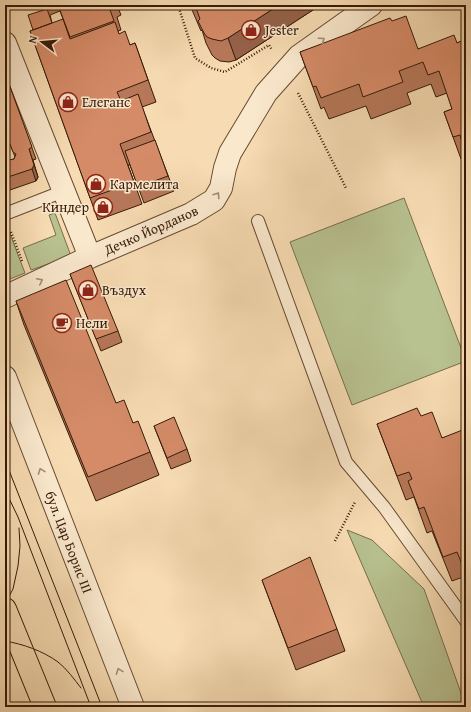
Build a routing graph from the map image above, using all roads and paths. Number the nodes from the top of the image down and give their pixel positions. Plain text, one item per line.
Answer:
1 (178, 5) edge
2 (371, 5) edge
3 (5, 43) edge
4 (286, 70) junction
5 (346, 188) dead end
6 (64, 191) junction
7 (5, 214) edge
8 (258, 221) dead end
9 (10, 229) dead end
10 (90, 257) junction
11 (31, 285) junction
12 (5, 297) edge
13 (5, 377) edge
14 (364, 483) junction
15 (336, 541) dead end
16 (466, 621) edge
17 (8, 622) edge
18 (45, 707) edge
19 (133, 707) edge

1 - 4 path
4 -> 2 street, Дечко Йорданов
3 - 6 street
4 - 5 path
10 -> 4 street, Дечко Йорданов
6 - 7 lane
6 - 10 street
8 - 14 lane
9 - 11 path
11 -> 10 street, Дечко Йорданов
11 - 12 street, Дечко Йорданов
19 -> 13 street, бул. Цар Борис III
14 - 15 path
14 - 16 lane
17 - 18 main road

